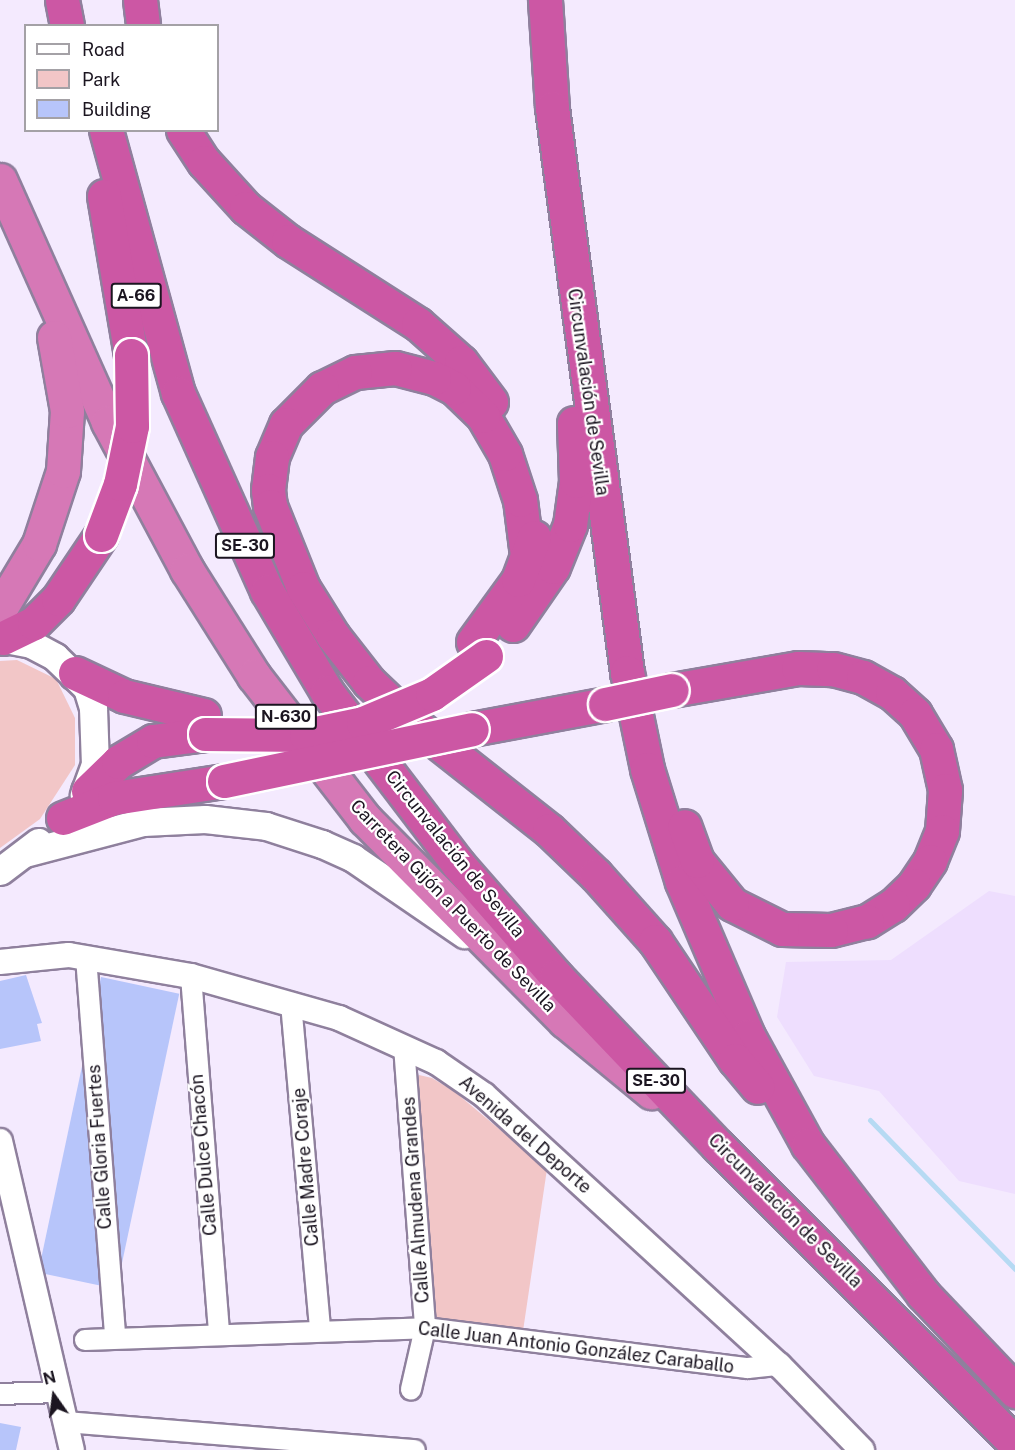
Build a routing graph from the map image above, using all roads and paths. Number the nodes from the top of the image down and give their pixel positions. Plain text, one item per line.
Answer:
1 (62, 0) edge
2 (86, 0) edge
3 (140, 0) edge
4 (539, 0) edge
5 (545, 0) edge
6 (67, 24) edge
7 (88, 24) edge
8 (143, 24) edge
9 (546, 52) junction
10 (89, 132) edge
11 (107, 132) edge
12 (184, 132) edge
13 (0, 180) edge
14 (0, 192) edge
15 (104, 196) junction
16 (574, 292) junction
17 (178, 393) junction
18 (527, 556) junction
19 (618, 607) junction
20 (1, 628) edge
21 (75, 672) junction
22 (205, 725) junction
23 (88, 790) junction
24 (63, 818) junction
25 (25, 853) junction
26 (0, 871) edge
27 (86, 957) junction
28 (0, 962) edge
29 (191, 976) junction
30 (291, 1003) junction
31 (565, 1021) junction
32 (404, 1046) junction
33 (0, 1141) edge
34 (808, 1145) junction
35 (718, 1146) junction
36 (425, 1328) junction
37 (320, 1330) junction
38 (219, 1334) junction
39 (115, 1338) junction
40 (85, 1340) dead end
41 (779, 1365) junction
42 (411, 1389) dead end
43 (1015, 1390) edge
44 (58, 1392) junction
45 (0, 1394) edge
46 (66, 1422) junction
47 (1015, 1443) edge
48 (72, 1450) edge
49 (415, 1450) edge
50 (862, 1450) edge

1 - 6 highway
2 - 7 highway
3 - 8 highway
4 - 9 highway
5 - 9 highway, Circunvalación de Sevilla
9 - 16 highway, Circunvalación de Sevilla
10 - 15 highway, A-66
11 - 17 highway, Circunvalación de Sevilla / SE-30
12 - 18 highway
13 - 31 highway, Carretera Gijón a Puerto de Sevilla / N-630
14 - 20 highway
15 - 17 highway, A-66
15 - 20 highway, bridge
16 - 19 highway, Circunvalación de Sevilla
16 - 22 highway, bridge
17 - 35 highway, Circunvalación de Sevilla / SE-30
18 - 22 highway
18 - 34 highway
19 - 24 highway, bridge
19 - 34 highway, Circunvalación de Sevilla
20 - 21 main road
21 - 22 highway
21 - 23 main road
22 - 23 highway
23 - 24 main road
24 - 25 main road
25 - 26 main road
25 - 31 main road
27 - 28 street, Avenida del Deporte
27 - 29 street, Avenida del Deporte
27 - 39 street, Calle Gloria Fuertes
29 - 30 street, Avenida del Deporte
29 - 38 street, Calle Dulce Chacón
30 - 32 street, Avenida del Deporte
30 - 37 street, Calle Madre Coraje
31 - 35 highway, Carretera Gijón a Puerto de Sevilla / N-630
32 - 36 street, Calle Almudena Grandes
32 - 41 street, Avenida del Deporte
33 - 44 street
34 - 43 highway, Circunvalación de Sevilla
35 - 47 highway, Circunvalación de Sevilla / SE-30
36 - 37 street, Calle Juan Antonio González Caraballo
36 - 41 street, Calle Juan Antonio González Caraballo
36 - 42 street, Calle Almudena Grandes
37 - 38 street, Calle Juan Antonio González Caraballo
38 - 39 street, Calle Juan Antonio González Caraballo
39 - 40 street, Calle Juan Antonio González Caraballo
41 - 50 street, Avenida del Deporte
44 - 45 street
44 - 46 street
46 - 48 street
46 - 49 street

